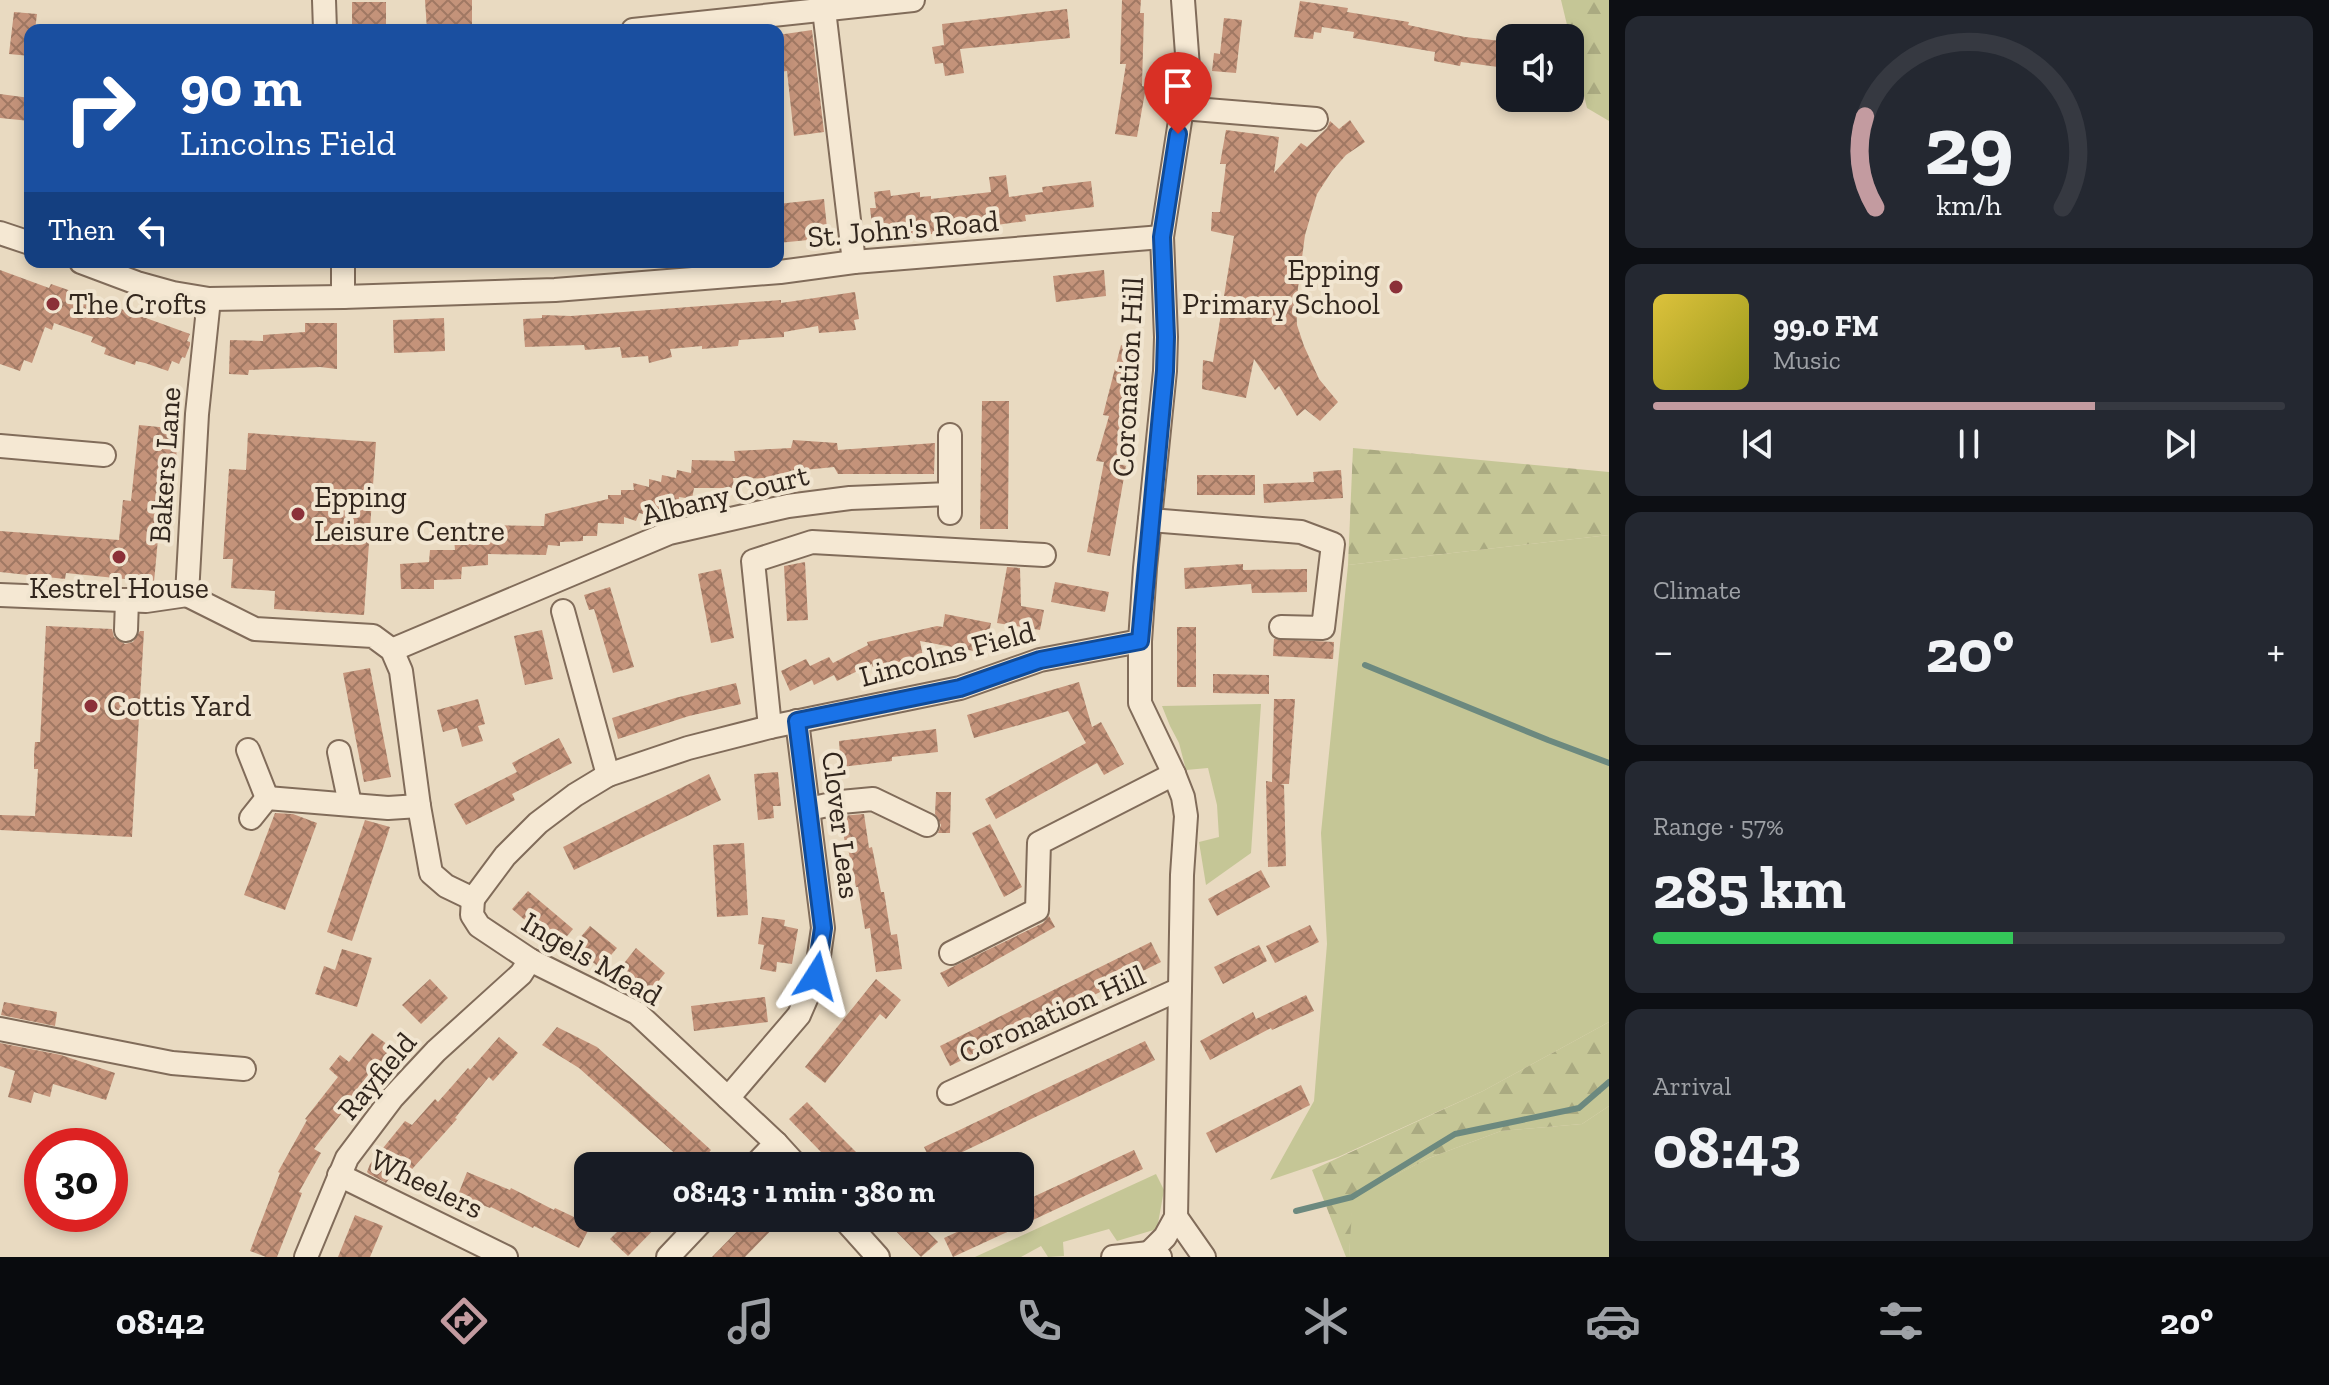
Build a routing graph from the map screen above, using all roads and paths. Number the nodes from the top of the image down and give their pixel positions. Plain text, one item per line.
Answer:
1 (324, 0) edge
2 (913, 0) edge
3 (1183, 0) edge
4 (824, 10) junction
5 (325, 24) edge
6 (690, 24) edge
7 (1182, 108) junction
8 (1316, 119) dead end
9 (0, 233) edge
10 (1162, 237) junction
11 (24, 241) edge
12 (854, 262) junction
13 (97, 268) edge
14 (343, 268) edge
15 (343, 297) junction
16 (209, 299) junction
17 (950, 435) dead end
18 (0, 446) edge
19 (104, 455) dead end
20 (1150, 520) junction
21 (1044, 555) dead end
22 (0, 595) edge
23 (187, 595) junction
24 (127, 600) junction
25 (563, 611) dead end
26 (1281, 627) dead end
27 (126, 630) dead end
28 (1140, 641) junction
29 (392, 650) junction
30 (797, 721) junction
31 (770, 727) junction
32 (248, 750) dead end
33 (339, 752) dead end
34 (1174, 774) junction
35 (608, 775) junction
36 (267, 798) junction
37 (350, 804) junction
38 (419, 806) junction
39 (809, 809) junction
40 (251, 818) dead end
41 (927, 825) dead end
42 (473, 899) junction
43 (951, 953) dead end
44 (530, 960) junction
45 (1180, 989) junction
46 (0, 1029) edge
47 (244, 1069) dead end
48 (949, 1093) dead end
49 (728, 1098) junction
50 (776, 1143) junction
51 (767, 1152) edge
52 (784, 1152) edge
53 (339, 1175) junction
54 (1176, 1217) junction
55 (692, 1232) edge
56 (856, 1232) edge
57 (493, 1254) edge
58 (1155, 1255) edge
59 (306, 1257) edge
60 (668, 1257) edge
61 (878, 1257) edge
62 (1113, 1257) edge
63 (1204, 1257) edge

1 - 5 street
2 - 4 street
3 - 7 street, Coronation Hill
4 - 6 street
4 - 12 street
7 - 8 street
7 - 10 street, Coronation Hill
9 - 11 street
10 - 12 street, St. John's Road
10 - 20 street, Coronation Hill
12 - 15 street, St. John's Road
13 - 16 street, St. John's Road
14 - 15 street
15 - 16 street, St. John's Road
16 - 23 street, Bakers Lane
17 - 29 street, Albany Court
18 - 19 street
20 - 26 street, Coronation Hill
20 - 28 street, Coronation Hill
21 - 31 street
22 - 24 street
23 - 24 street
23 - 29 street
24 - 27 street
25 - 35 street
28 - 30 street, Lincolns Field
28 - 34 street, Coronation Hill
29 - 38 street
30 - 31 street, Lincolns Field
30 - 39 street, Clover Leas
31 - 35 street, Lincolns Field
32 - 36 street
33 - 37 street
34 - 43 street
34 - 45 street, Coronation Hill
35 - 42 street, Lincolns Field
36 - 37 street
36 - 40 street
37 - 38 street
38 - 42 street
39 - 41 street
39 - 49 street, Clover Leas
42 - 44 street, Ingels Mead
44 - 49 street, Ingels Mead
44 - 53 street, Rayfield
45 - 48 street, Coronation Hill
45 - 54 street, Coronation Hill
46 - 47 street
49 - 50 street, Ingels Mead
50 - 51 street
50 - 52 street, Ingels Mead
53 - 57 street, Wheelers
53 - 59 street, Rayfield
54 - 58 street
54 - 63 street
55 - 60 street
56 - 61 street
58 - 62 street

